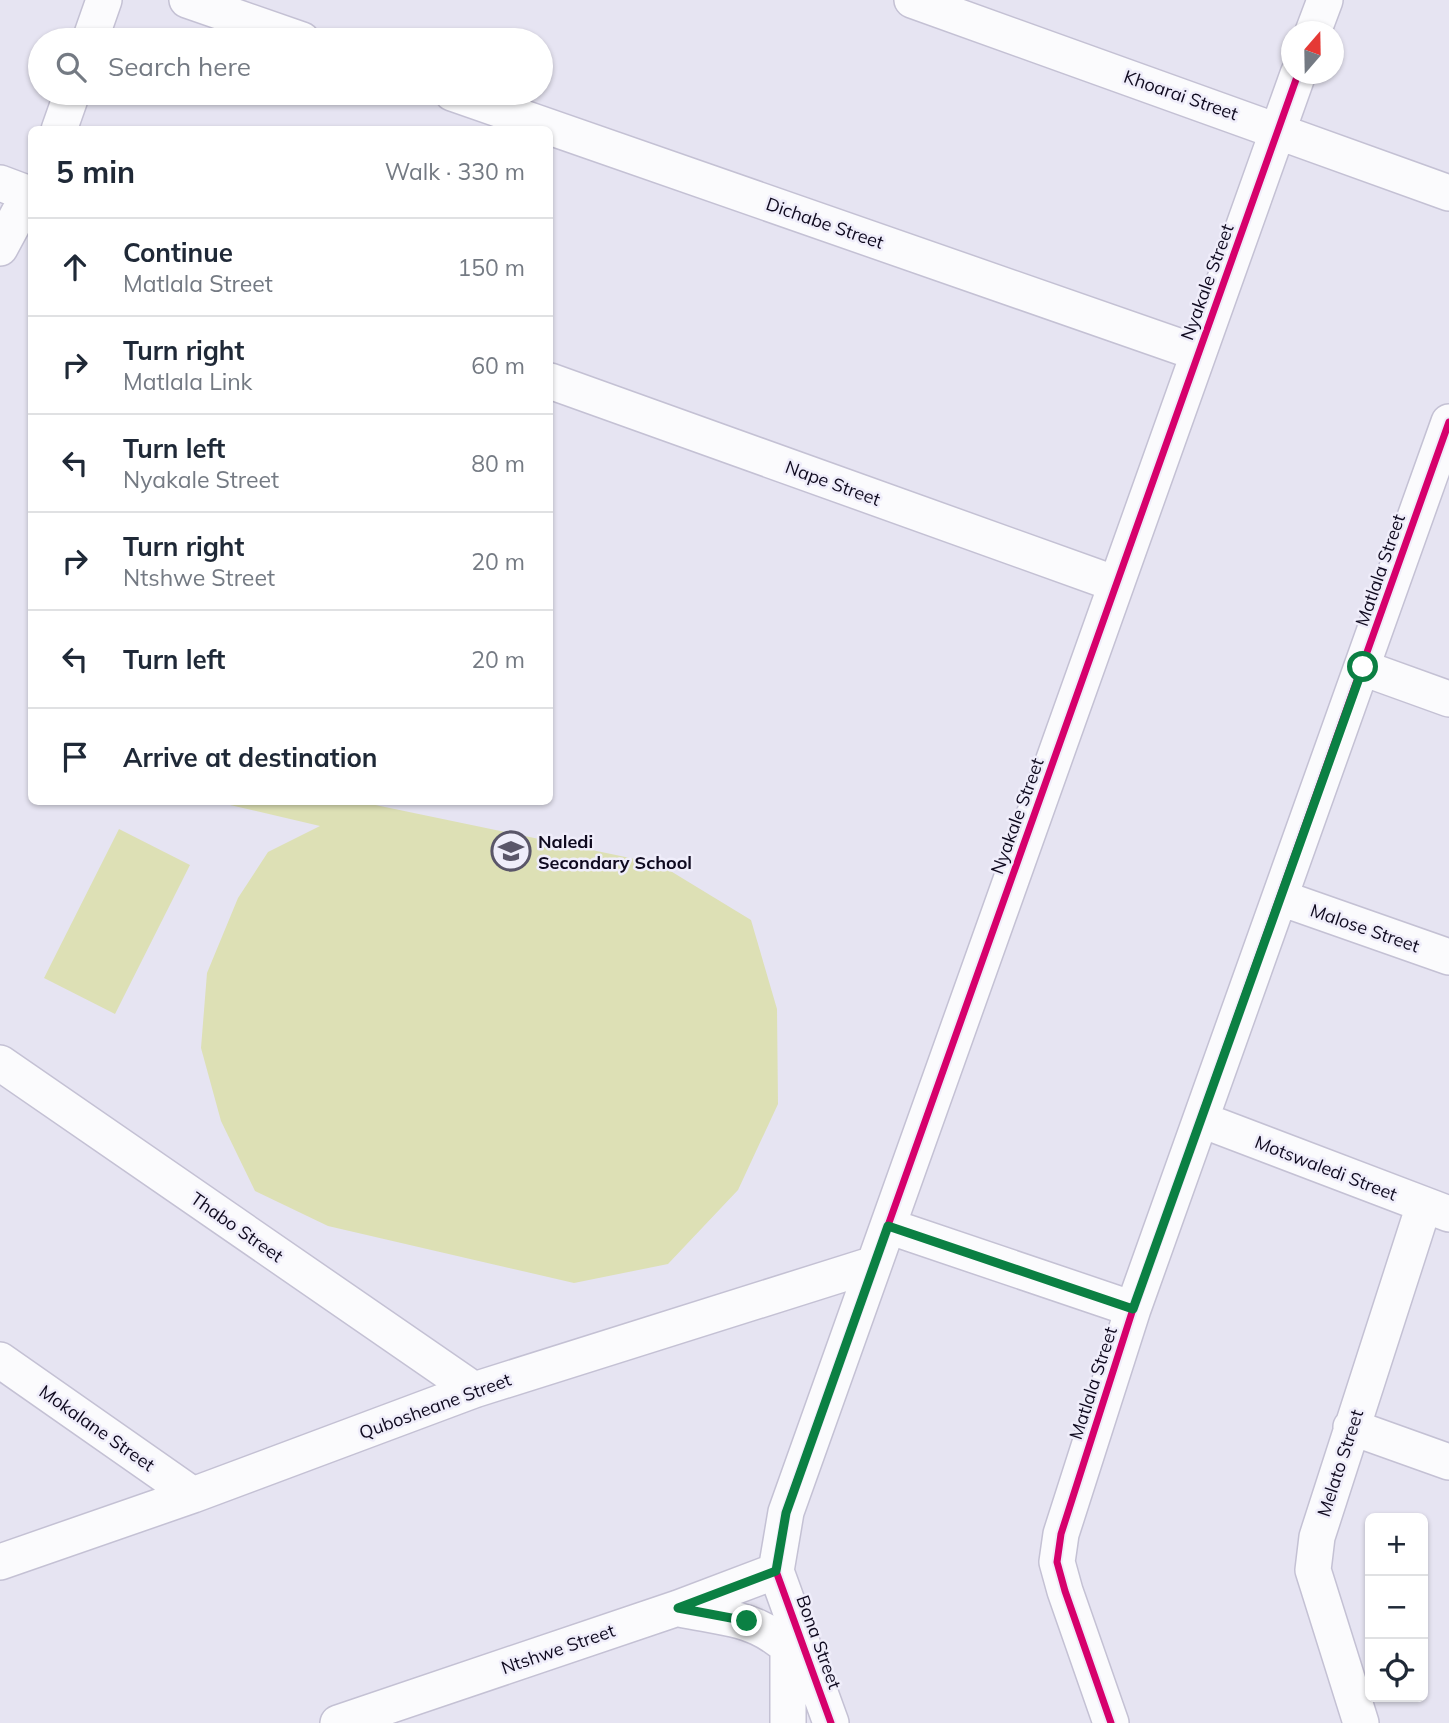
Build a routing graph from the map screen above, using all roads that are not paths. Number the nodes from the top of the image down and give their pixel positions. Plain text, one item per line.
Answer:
1 (104, 0) edge
2 (187, 0) edge
3 (912, 0) edge
4 (1325, 0) edge
5 (1317, 21) edge
6 (94, 28) edge
7 (268, 28) edge
8 (1294, 84) edge
9 (68, 105) edge
10 (486, 105) edge
11 (60, 126) edge
12 (546, 126) edge
13 (553, 128) edge
14 (1278, 129) junction
15 (20, 191) edge
16 (1449, 193) edge
17 (0, 248) edge
18 (1198, 354) junction
19 (553, 382) edge
20 (1447, 435) edge
21 (1116, 584) junction
22 (1363, 667) junction
23 (1449, 699) edge
24 (1281, 898) junction
25 (1449, 957) edge
26 (0, 1063) edge
27 (1202, 1120) junction
28 (1436, 1210) edge
29 (888, 1226) junction
30 (874, 1264) junction
31 (1133, 1309) junction
32 (0, 1360) edge
33 (474, 1390) junction
34 (1351, 1427) junction
35 (1449, 1462) edge
36 (193, 1495) junction
37 (0, 1562) edge
38 (776, 1571) junction
39 (678, 1608) junction
40 (788, 1646) junction
41 (819, 1690) junction
42 (338, 1723) edge
43 (788, 1723) edge
44 (831, 1723) edge
45 (1111, 1723) edge
46 (1361, 1723) edge

1 - 6 street
2 - 7 street
3 - 14 street, Khoarai Street
4 - 5 street
8 - 14 street, Nyakale Street
9 - 11 street
10 - 12 street, Dichabe Street
13 - 18 street, Dichabe Street
14 - 16 street, Khoarai Street
14 - 18 street, Nyakale Street
15 - 17 street
18 - 21 street, Nyakale Street
19 - 21 street, Nape Street
20 - 22 street, Matlala Street
21 - 29 street, Nyakale Street
22 - 23 street
22 - 24 street, Matlala Street
24 - 25 street, Malose Street
24 - 27 street, Matlala Street
26 - 33 street, Thabo Street
27 - 28 street, Motswaledi Street
27 - 31 street, Matlala Street
28 - 34 street, Melato Street
29 - 30 street, Nyakale Street
29 - 31 street
30 - 33 street, Qubosheane Street
30 - 38 street, Nyakale Street
31 - 45 street, Matlala Street
32 - 36 street, Mokalane Street
33 - 36 street, Qubosheane Street
34 - 35 street
34 - 46 street, Melato Street
36 - 37 street, Qubosheane Street
38 - 39 street, Ntshwe Street
38 - 41 street, Bona Street
39 - 40 street
39 - 42 street, Ntshwe Street
40 - 41 street
40 - 43 street
41 - 44 street, Bona Street

